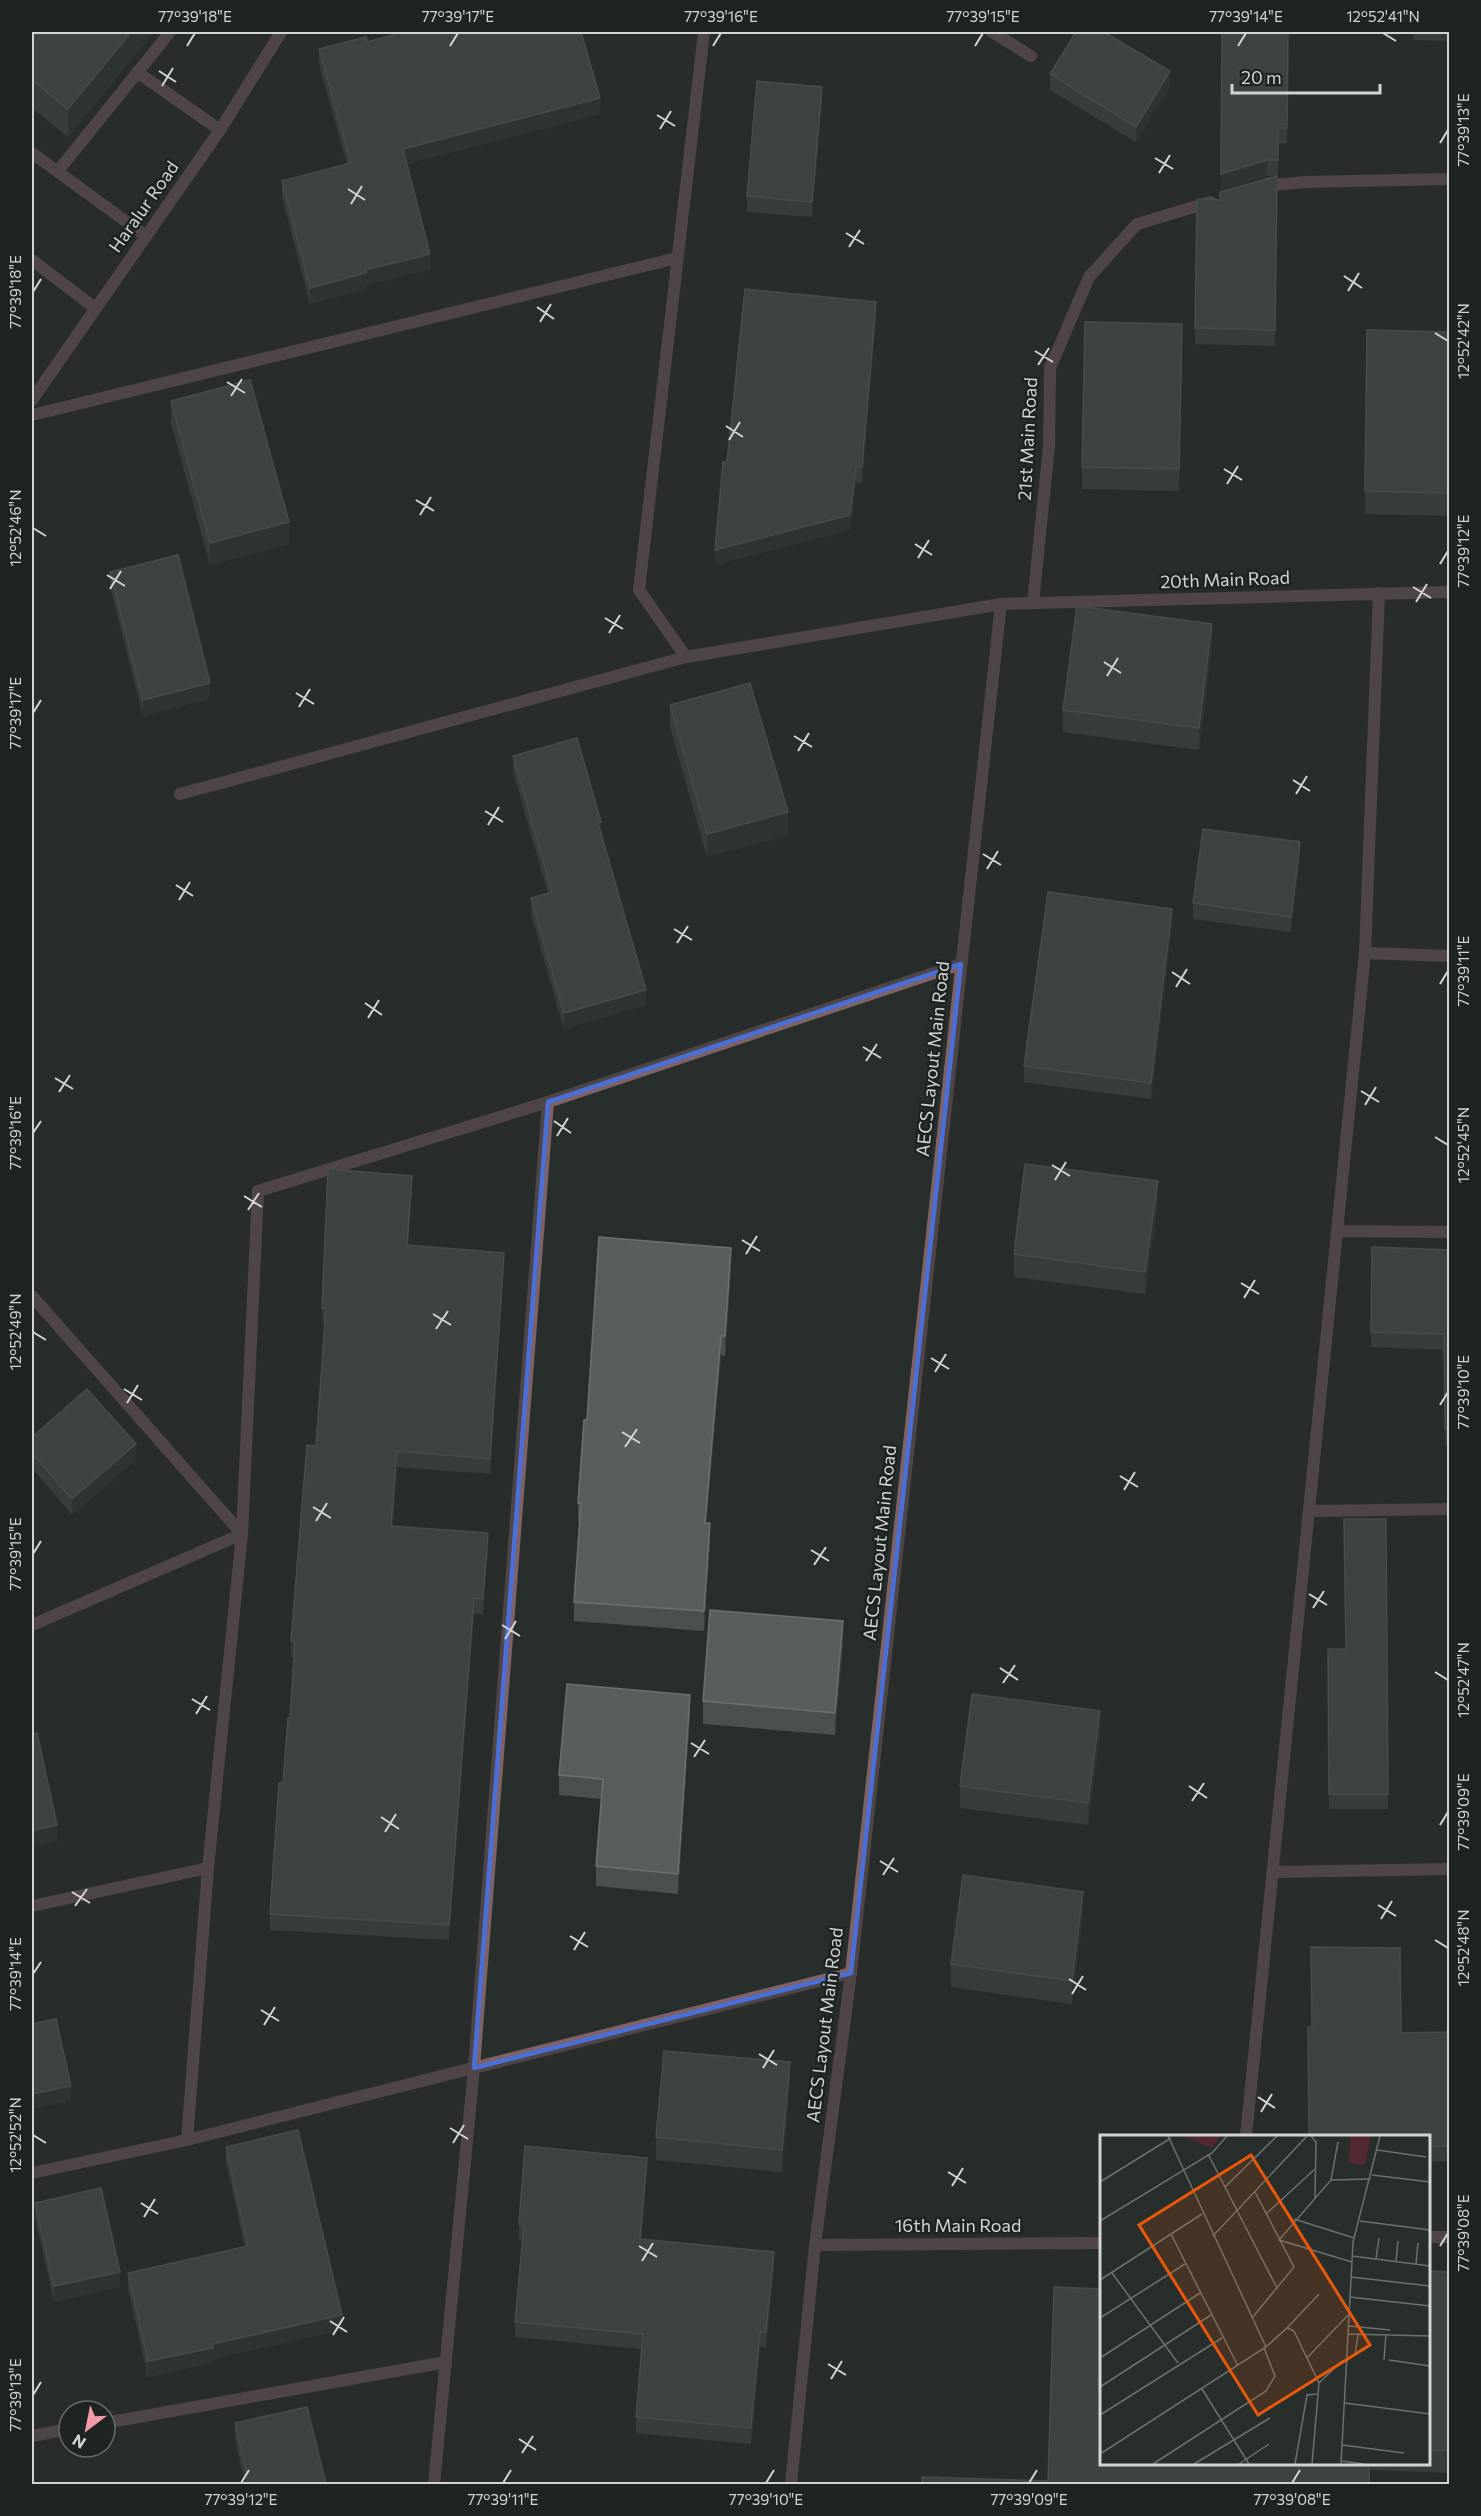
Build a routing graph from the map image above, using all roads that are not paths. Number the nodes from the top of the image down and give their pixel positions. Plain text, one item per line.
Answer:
1 (170, 32) edge
2 (281, 32) edge
3 (705, 32) edge
4 (992, 32) edge
5 (1031, 56) dead end
6 (137, 72) junction
7 (220, 130) junction
8 (32, 153) edge
9 (58, 171) junction
10 (1449, 179) edge
11 (1247, 191) edge
12 (1225, 198) edge
13 (146, 236) junction
14 (677, 258) junction
15 (32, 260) edge
16 (95, 308) junction
17 (32, 400) edge
18 (32, 415) edge
19 (1449, 592) edge
20 (1379, 593) junction
21 (1033, 603) junction
22 (1001, 604) junction
23 (686, 657) junction
24 (180, 794) dead end
25 (1365, 954) junction
26 (1449, 956) edge
27 (961, 964) junction
28 (548, 1102) junction
29 (1337, 1231) junction
30 (1449, 1232) edge
31 (32, 1296) edge
32 (1449, 1509) edge
33 (1309, 1511) junction
34 (242, 1534) junction
35 (32, 1625) edge
36 (208, 1868) junction
37 (1449, 1869) edge
38 (1272, 1872) junction
39 (32, 1906) edge
40 (851, 1973) junction
41 (474, 2068) junction
42 (1246, 2135) edge
43 (188, 2140) junction
44 (32, 2173) edge
45 (1430, 2237) edge
46 (1449, 2237) edge
47 (1100, 2243) edge
48 (815, 2245) junction
49 (446, 2362) junction
50 (117, 2421) edge
51 (57, 2431) edge
52 (32, 2436) edge
53 (434, 2484) edge
54 (792, 2484) edge

1 - 6 street
2 - 7 street, Haralur Road
3 - 14 street
4 - 5 street
6 - 7 street
6 - 9 street
7 - 13 street, Haralur Road
8 - 9 street
9 - 13 street
10 - 11 street
12 - 21 street, 21st Main Road
13 - 16 street, Haralur Road
14 - 18 street
14 - 23 street
15 - 16 street
16 - 17 street, Haralur Road
19 - 20 street, 20th Main Road
20 - 21 street, 20th Main Road
20 - 25 street
21 - 22 street, 20th Main Road
22 - 23 street, 20th Main Road
22 - 27 street, AECS Layout Main Road
23 - 24 street, 20th Main Road
25 - 26 street
25 - 29 street
27 - 28 street
27 - 40 street, AECS Layout Main Road
28 - 34 street
28 - 41 street
29 - 30 street
29 - 33 street
31 - 34 street
32 - 33 street
33 - 38 street
34 - 35 street
34 - 36 street
36 - 39 street
36 - 43 street
37 - 38 street
38 - 42 street
40 - 41 street
40 - 48 street, AECS Layout Main Road
41 - 43 street
41 - 49 street
43 - 44 street
45 - 46 street
47 - 48 street, 16th Main Road
48 - 54 street, AECS Layout Main Road
49 - 50 street
49 - 53 street
51 - 52 street

